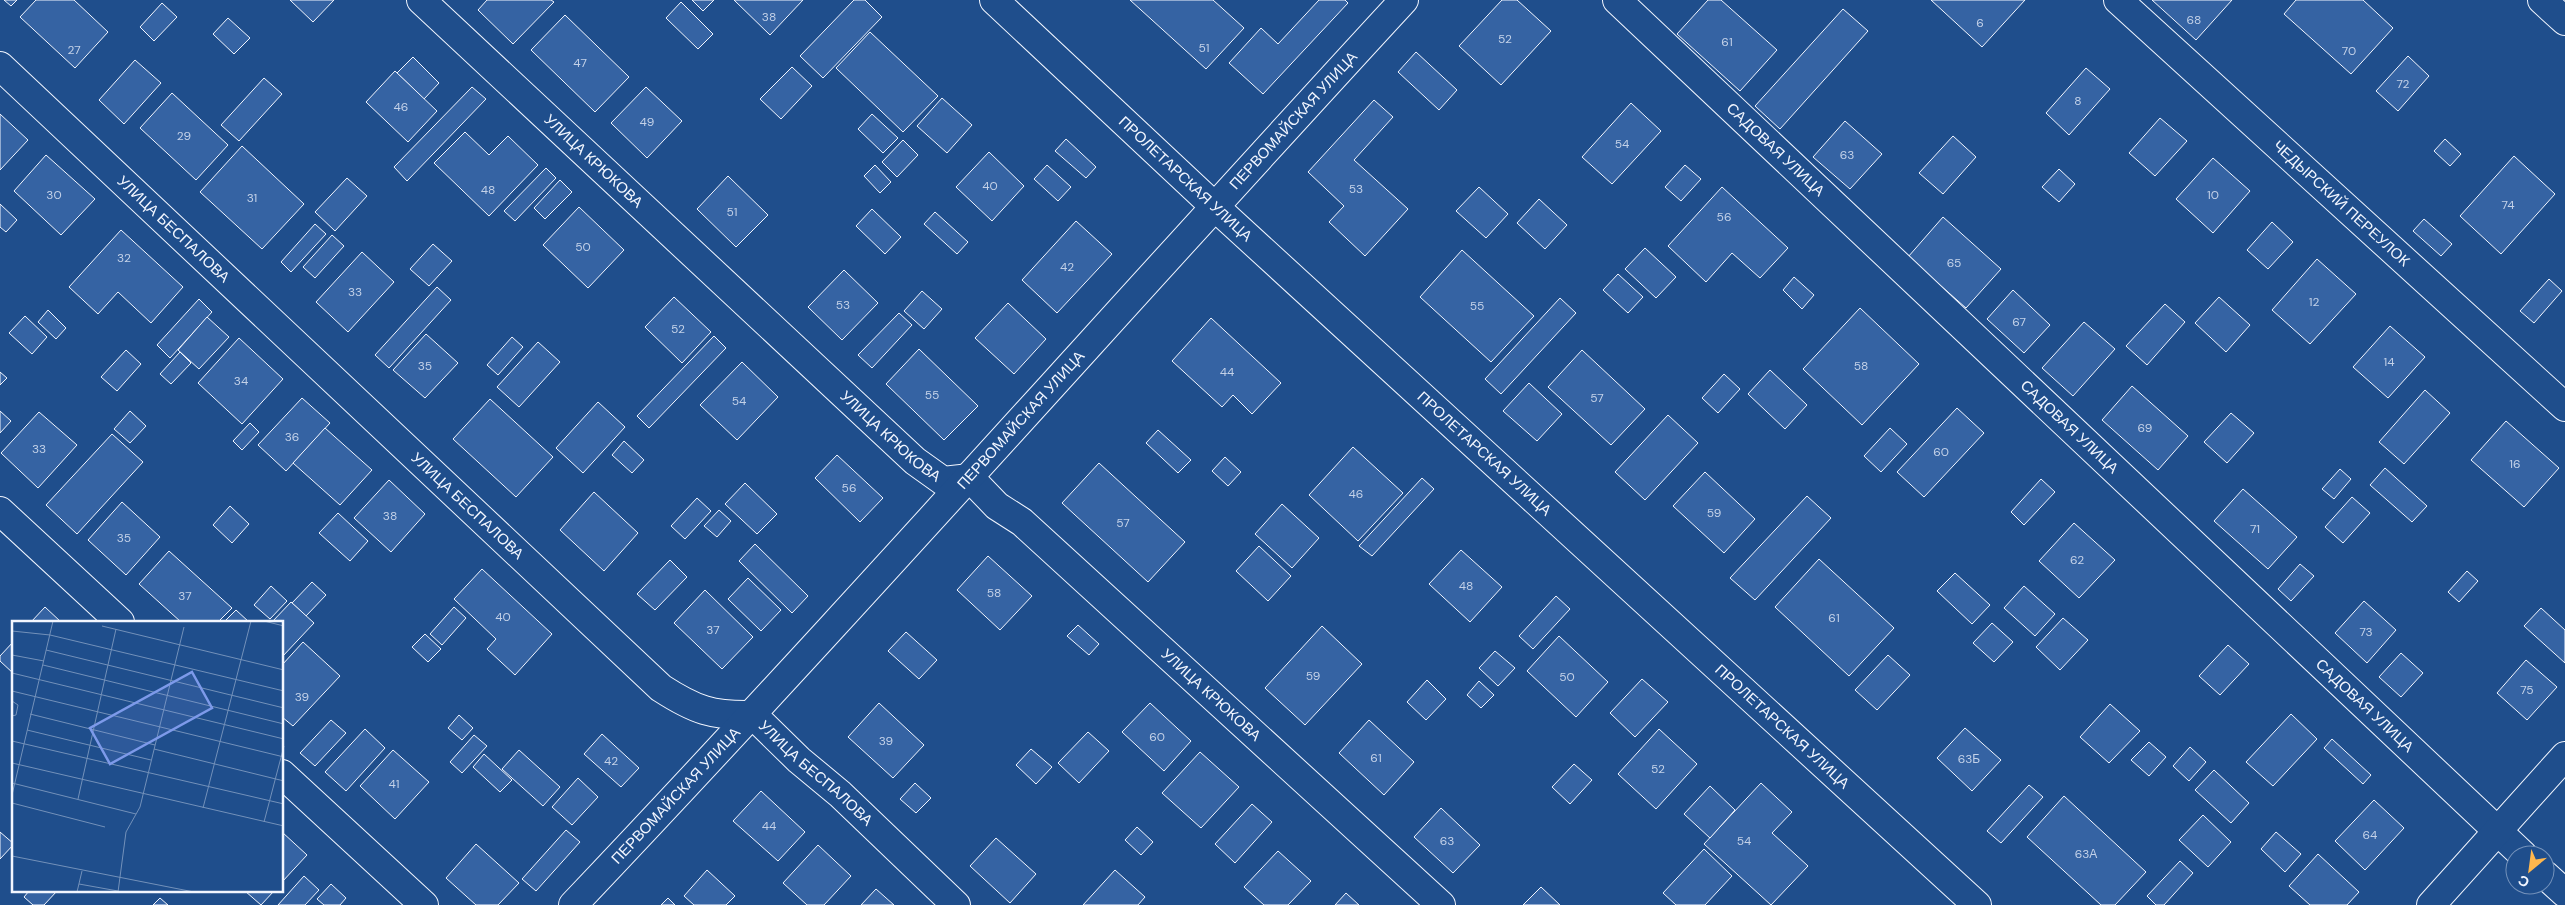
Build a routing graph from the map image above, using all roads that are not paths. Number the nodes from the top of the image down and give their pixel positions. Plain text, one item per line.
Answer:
1 (421, 0) edge
2 (994, 0) edge
3 (1404, 0) edge
4 (1617, 0) edge
5 (2118, 0) edge
6 (2542, 0) edge
7 (2565, 21) edge
8 (0, 66) edge
9 (1214, 206) junction
10 (2565, 407) edge
11 (970, 478) junction
12 (0, 511) edge
13 (119, 621) edge
14 (753, 715) junction
15 (2565, 756) edge
16 (284, 776) edge
17 (2496, 830) junction
18 (2512, 845) edge
19 (2555, 884) edge
20 (2565, 893) edge
21 (424, 905) edge
22 (573, 905) edge
23 (956, 905) edge
24 (1441, 905) edge
25 (1977, 905) edge
26 (2431, 905) edge

1 - 11 street, УЛИЦА КРЮКОВА
2 - 9 street, ПРОЛЕТАРСКАЯ УЛИЦА
3 - 9 street, ПЕРВОМАЙСКАЯ УЛИЦА
4 - 17 street, САДОВАЯ УЛИЦА
5 - 10 street, ЧЕДЫРСКИЙ ПЕРЕУЛОК
6 - 7 street
8 - 14 street, УЛИЦА БЕСПАЛОВА
9 - 11 street, ПЕРВОМАЙСКАЯ УЛИЦА
9 - 25 street, ПРОЛЕТАРСКАЯ УЛИЦА
11 - 14 street, ПЕРВОМАЙСКАЯ УЛИЦА
11 - 24 street, УЛИЦА КРЮКОВА
12 - 13 street
14 - 22 street, ПЕРВОМАЙСКАЯ УЛИЦА
14 - 23 street, УЛИЦА БЕСПАЛОВА
15 - 17 street
16 - 21 street
17 - 18 street, САДОВАЯ УЛИЦА
17 - 26 street
19 - 20 street

